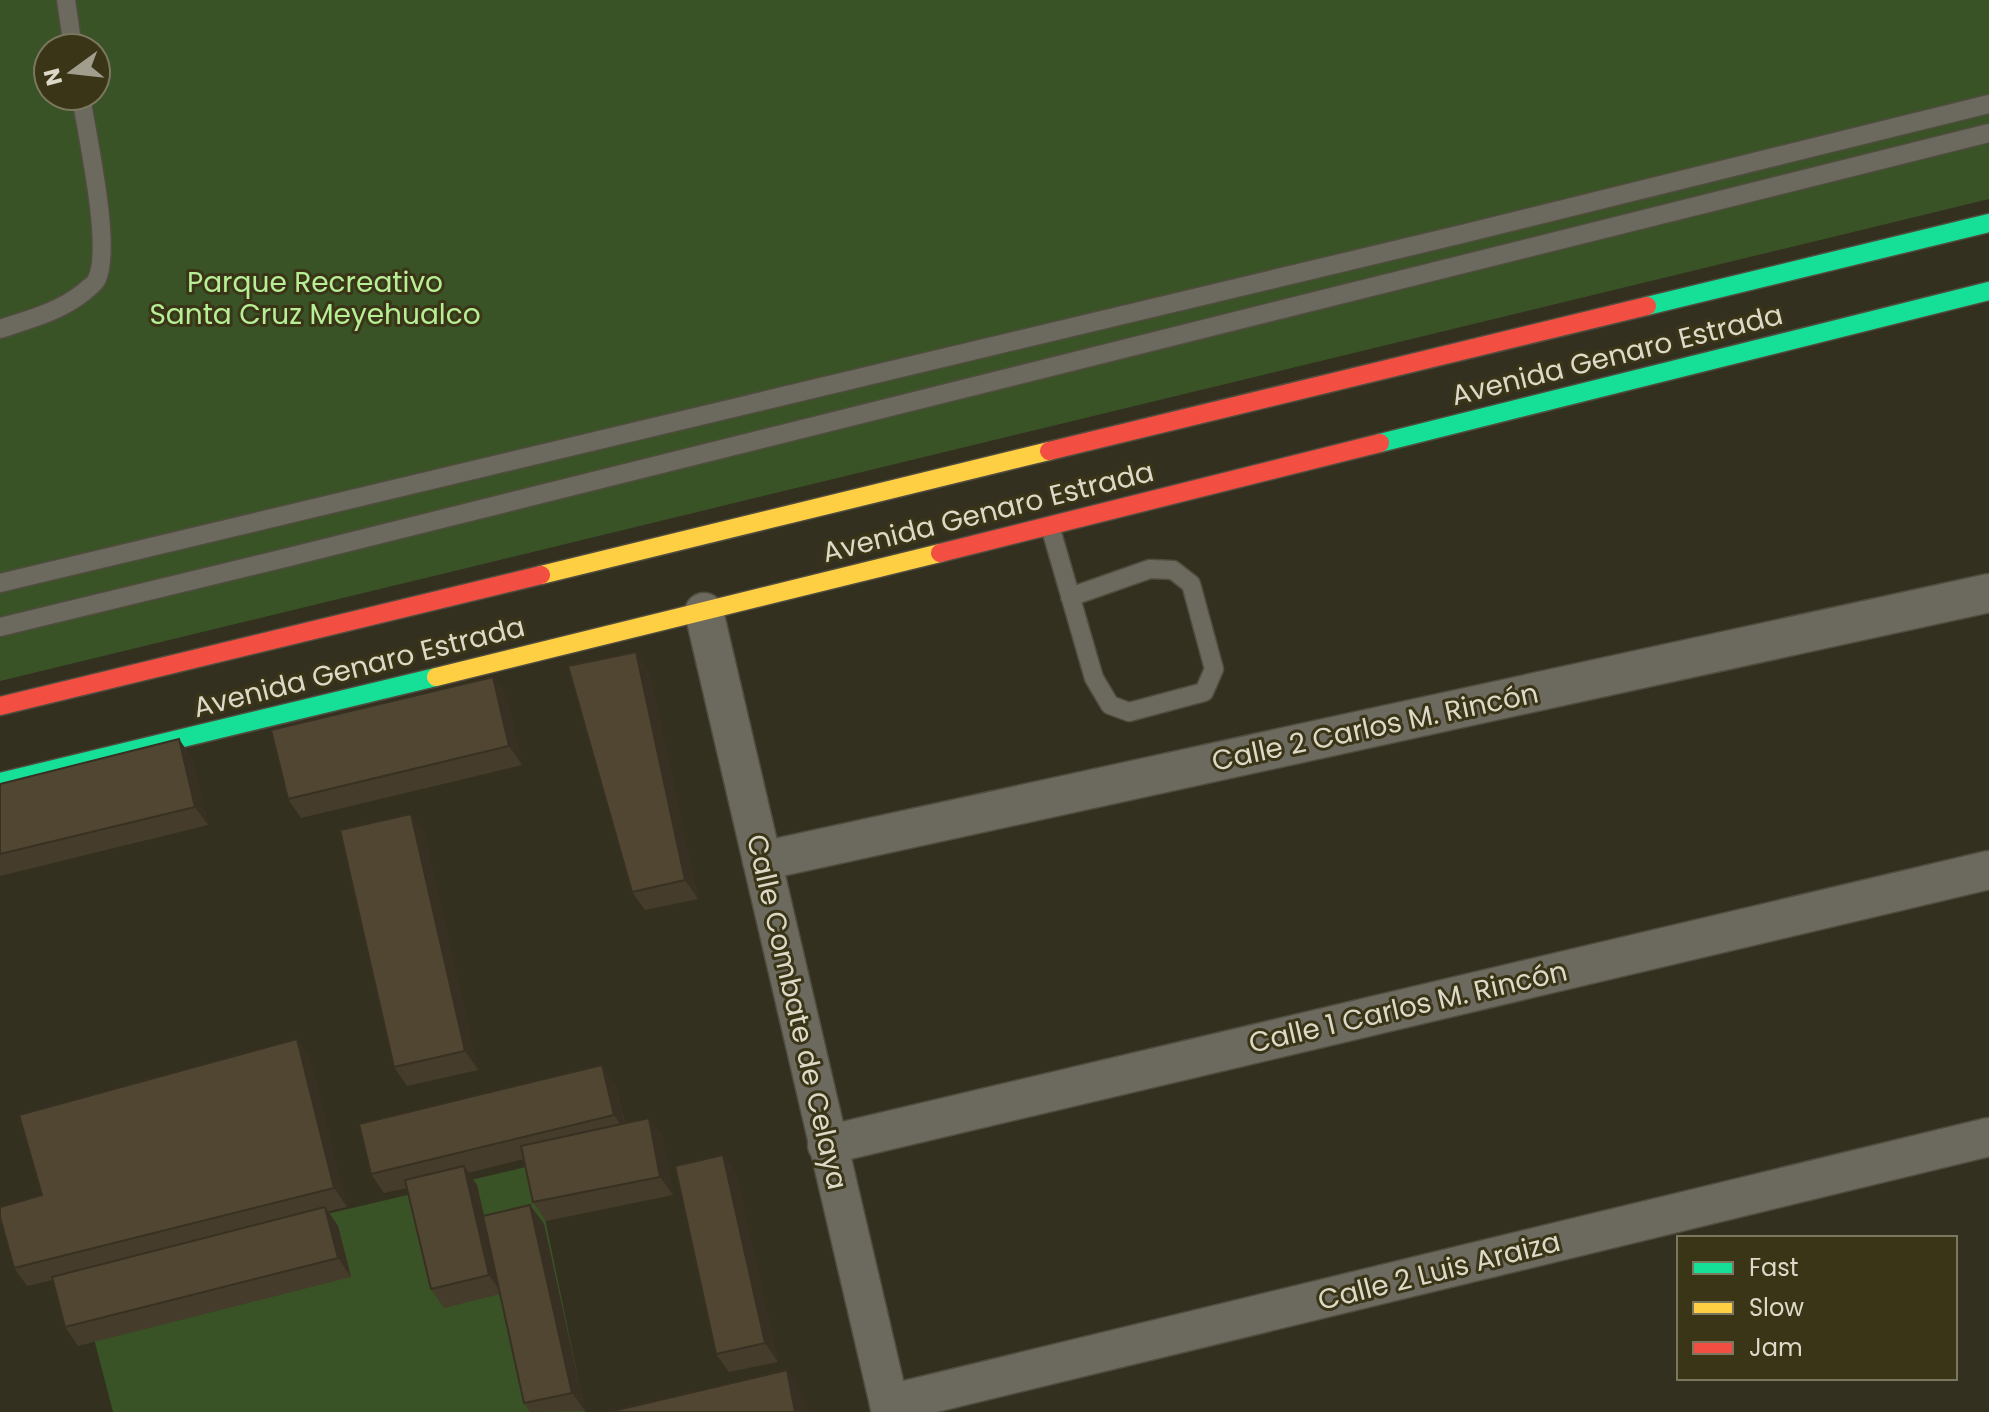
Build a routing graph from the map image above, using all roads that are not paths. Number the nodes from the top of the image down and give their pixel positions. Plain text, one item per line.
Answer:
1 (66, 0) edge
2 (71, 32) edge
3 (1989, 104) edge
4 (84, 112) edge
5 (1989, 133) edge
6 (1989, 223) edge
7 (1989, 291) edge
8 (0, 329) edge
9 (1050, 526) junction
10 (0, 583) edge
11 (1989, 593) edge
12 (1070, 597) junction
13 (704, 612) junction
14 (0, 627) edge
15 (59, 692) junction
16 (0, 706) edge
17 (0, 723) edge
18 (0, 782) edge
19 (762, 861) junction
20 (1989, 870) edge
21 (1989, 1137) edge
22 (827, 1145) junction
23 (890, 1408) edge

1 - 2 lane
3 - 10 lane
4 - 8 lane
5 - 14 lane
6 - 15 street, Avenida Genaro Estrada
7 - 9 street, Avenida Genaro Estrada
9 - 12 lane
9 - 13 street, Avenida Genaro Estrada
11 - 19 street, Calle 2 Carlos M. Rincón
12 - 12 lane
13 - 18 street, Avenida Genaro Estrada
13 - 19 street, Calle Combate de Celaya
15 - 16 street, Avenida Genaro Estrada
15 - 17 street
19 - 22 street, Calle Combate de Celaya
20 - 22 street, Calle 1 Carlos M. Rincón
21 - 23 street, Calle 2 Luis Araiza
22 - 23 street, Calle Combate de Celaya

